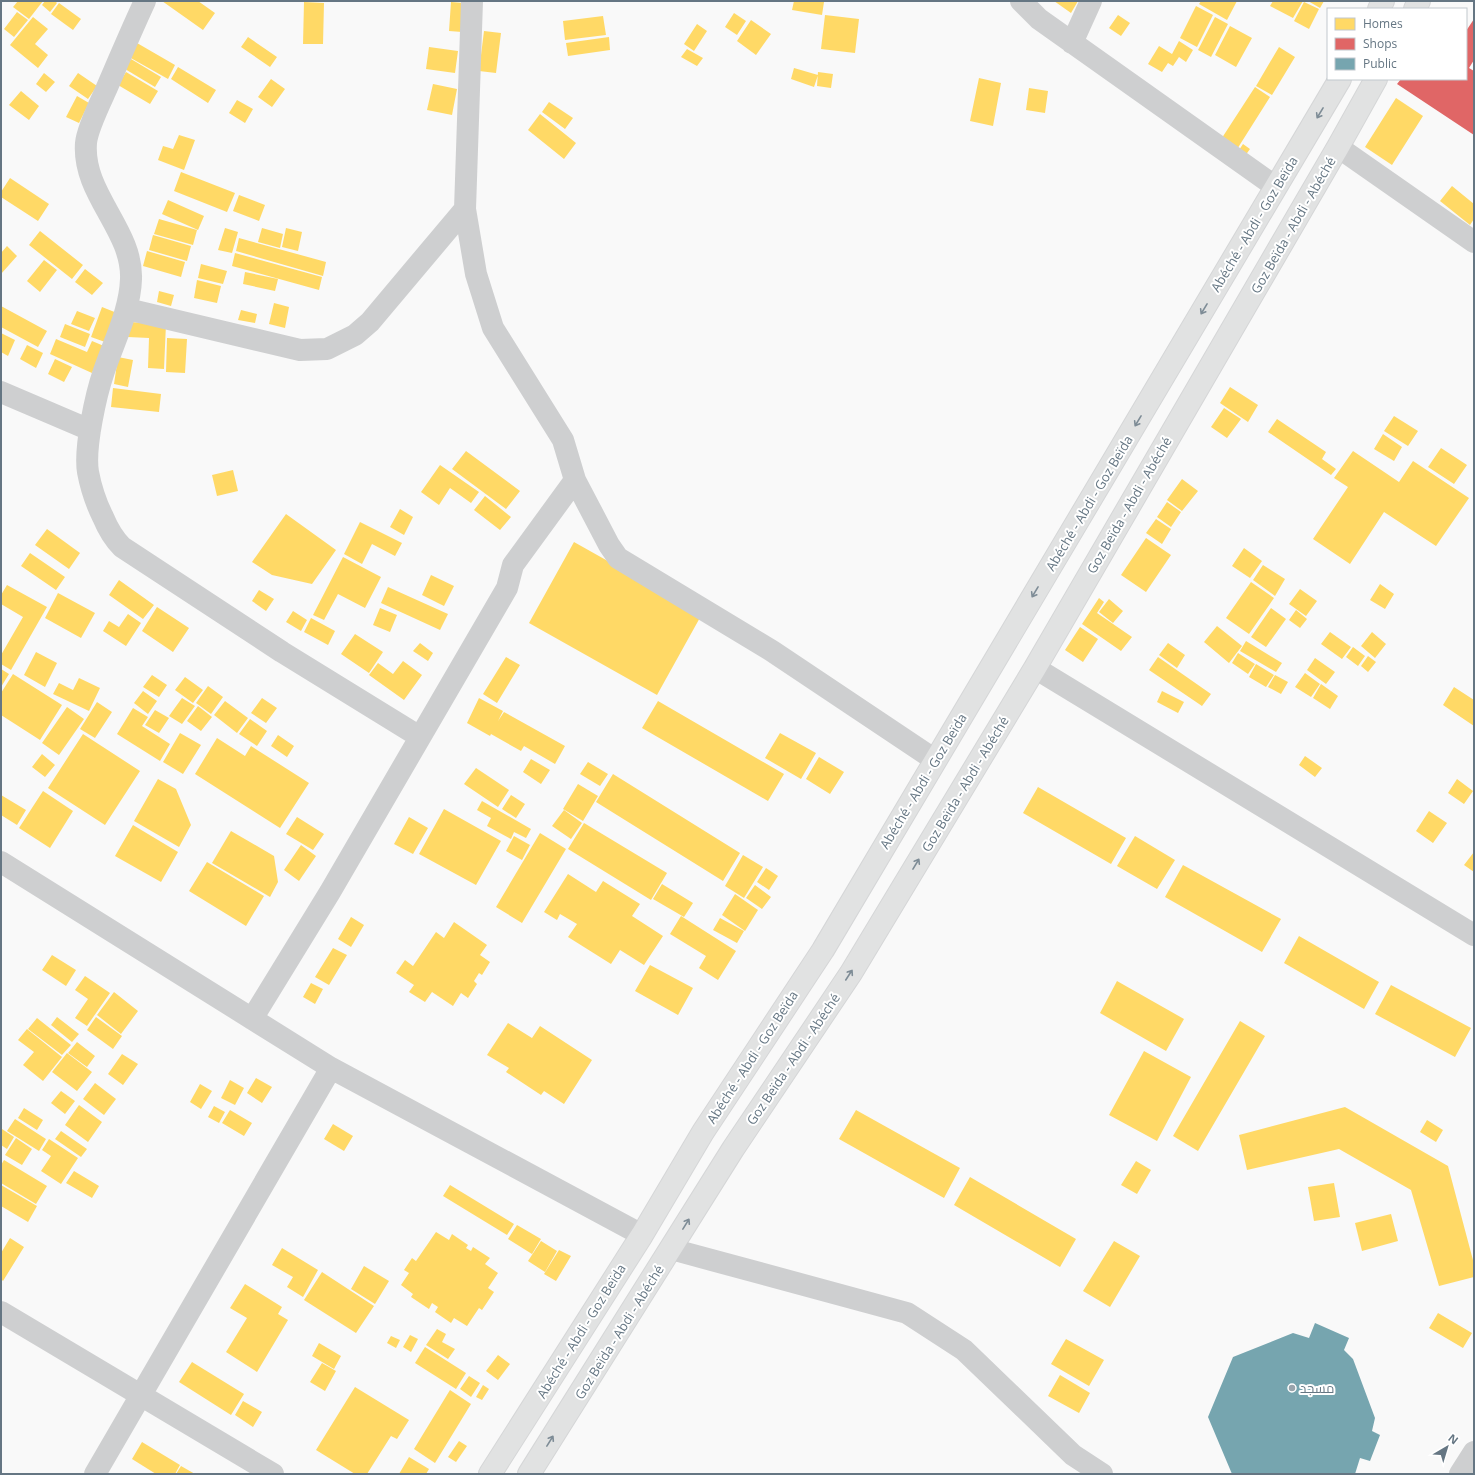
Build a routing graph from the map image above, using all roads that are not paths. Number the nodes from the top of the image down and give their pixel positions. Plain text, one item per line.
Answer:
1 (145, 1) edge
2 (472, 1) edge
3 (1022, 1) edge
4 (1091, 1) edge
5 (1072, 43) junction
6 (1339, 80) edge
7 (1375, 80) edge
8 (1338, 147) junction
9 (1276, 187) junction
10 (465, 210) junction
11 (1474, 242) edge
12 (127, 309) junction
13 (1, 392) edge
14 (90, 430) junction
15 (575, 480) junction
16 (1034, 668) junction
17 (420, 737) junction
18 (935, 760) junction
19 (1, 862) edge
20 (1474, 935) edge
21 (252, 1019) junction
22 (331, 1068) junction
23 (703, 1132) junction
24 (733, 1149) junction
25 (642, 1235) junction
26 (671, 1249) junction
27 (1, 1312) edge
28 (141, 1397) junction
29 (1474, 1452) edge
30 (95, 1474) edge
31 (273, 1474) edge
32 (490, 1474) edge
33 (529, 1474) edge
34 (1102, 1474) edge
35 (1460, 1474) edge

1 - 12 street
2 - 10 street
3 - 5 street
4 - 5 street
5 - 9 street
6 -> 9 main road, Abéché - Abdi - Goz Beïda
7 - 8 main road, Goz Beïda - Abdi - Abéché
8 - 11 street
8 - 16 main road, Goz Beïda - Abdi - Abéché
9 -> 18 main road, Abéché - Abdi - Goz Beïda
10 - 12 street
10 - 15 street
12 - 14 street
13 - 14 street
14 - 17 street
15 - 17 street
15 - 18 street
16 - 20 street
24 -> 16 main road, Goz Beïda - Abdi - Abéché
17 - 21 street
18 - 23 main road, Abéché - Abdi - Goz Beïda
19 - 21 street
21 - 22 street
22 - 25 street
22 - 28 street
23 - 24 main road
23 - 25 main road, Abéché - Abdi - Goz Beïda
26 -> 24 main road, Goz Beïda - Abdi - Abéché
25 - 32 main road, Abéché - Abdi - Goz Beïda
33 -> 26 main road, Goz Beïda - Abdi - Abéché
26 - 34 street
27 - 28 street
28 - 30 street
28 - 31 street
29 - 35 street

